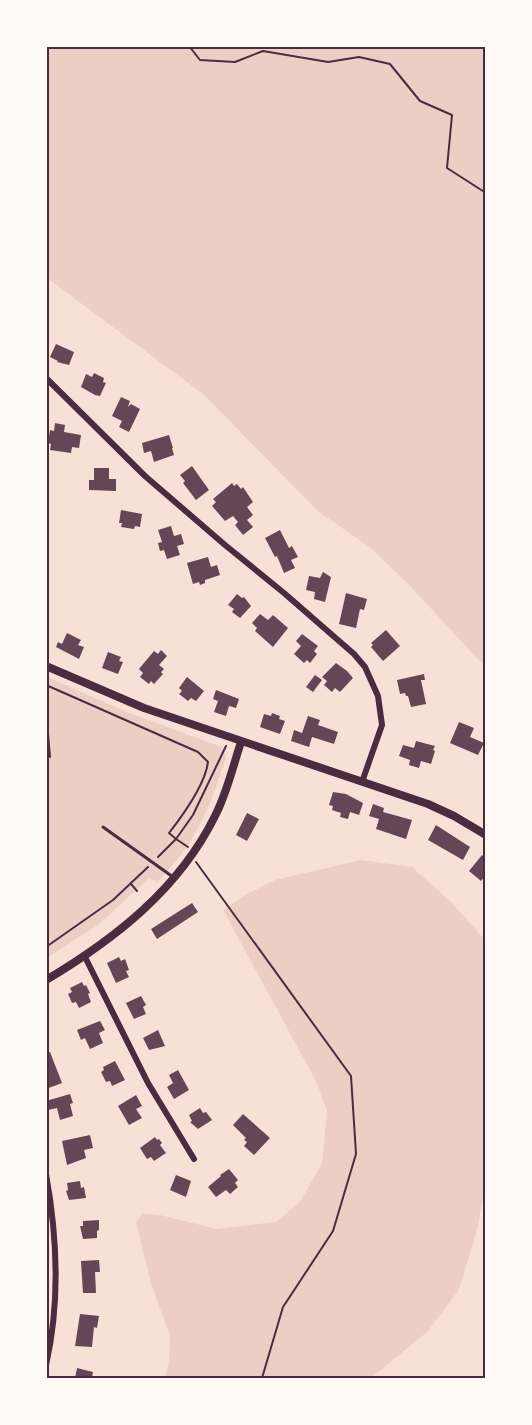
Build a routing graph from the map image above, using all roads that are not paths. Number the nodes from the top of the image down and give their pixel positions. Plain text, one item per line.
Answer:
1 (46, 378) edge
2 (46, 666) edge
3 (241, 742) junction
4 (362, 782) junction
5 (103, 827) dead end
6 (486, 836) edge
7 (174, 878) junction
8 (85, 957) junction
9 (46, 980) edge
10 (194, 1159) dead end
11 (46, 1174) edge
12 (50, 1225) edge
13 (46, 1365) edge

1 - 4 street
2 - 3 street
3 - 4 street
3 - 7 street
4 - 6 street
5 - 7 lane
7 - 8 street
8 - 9 street
8 - 10 street
11 - 12 street
12 - 13 street

